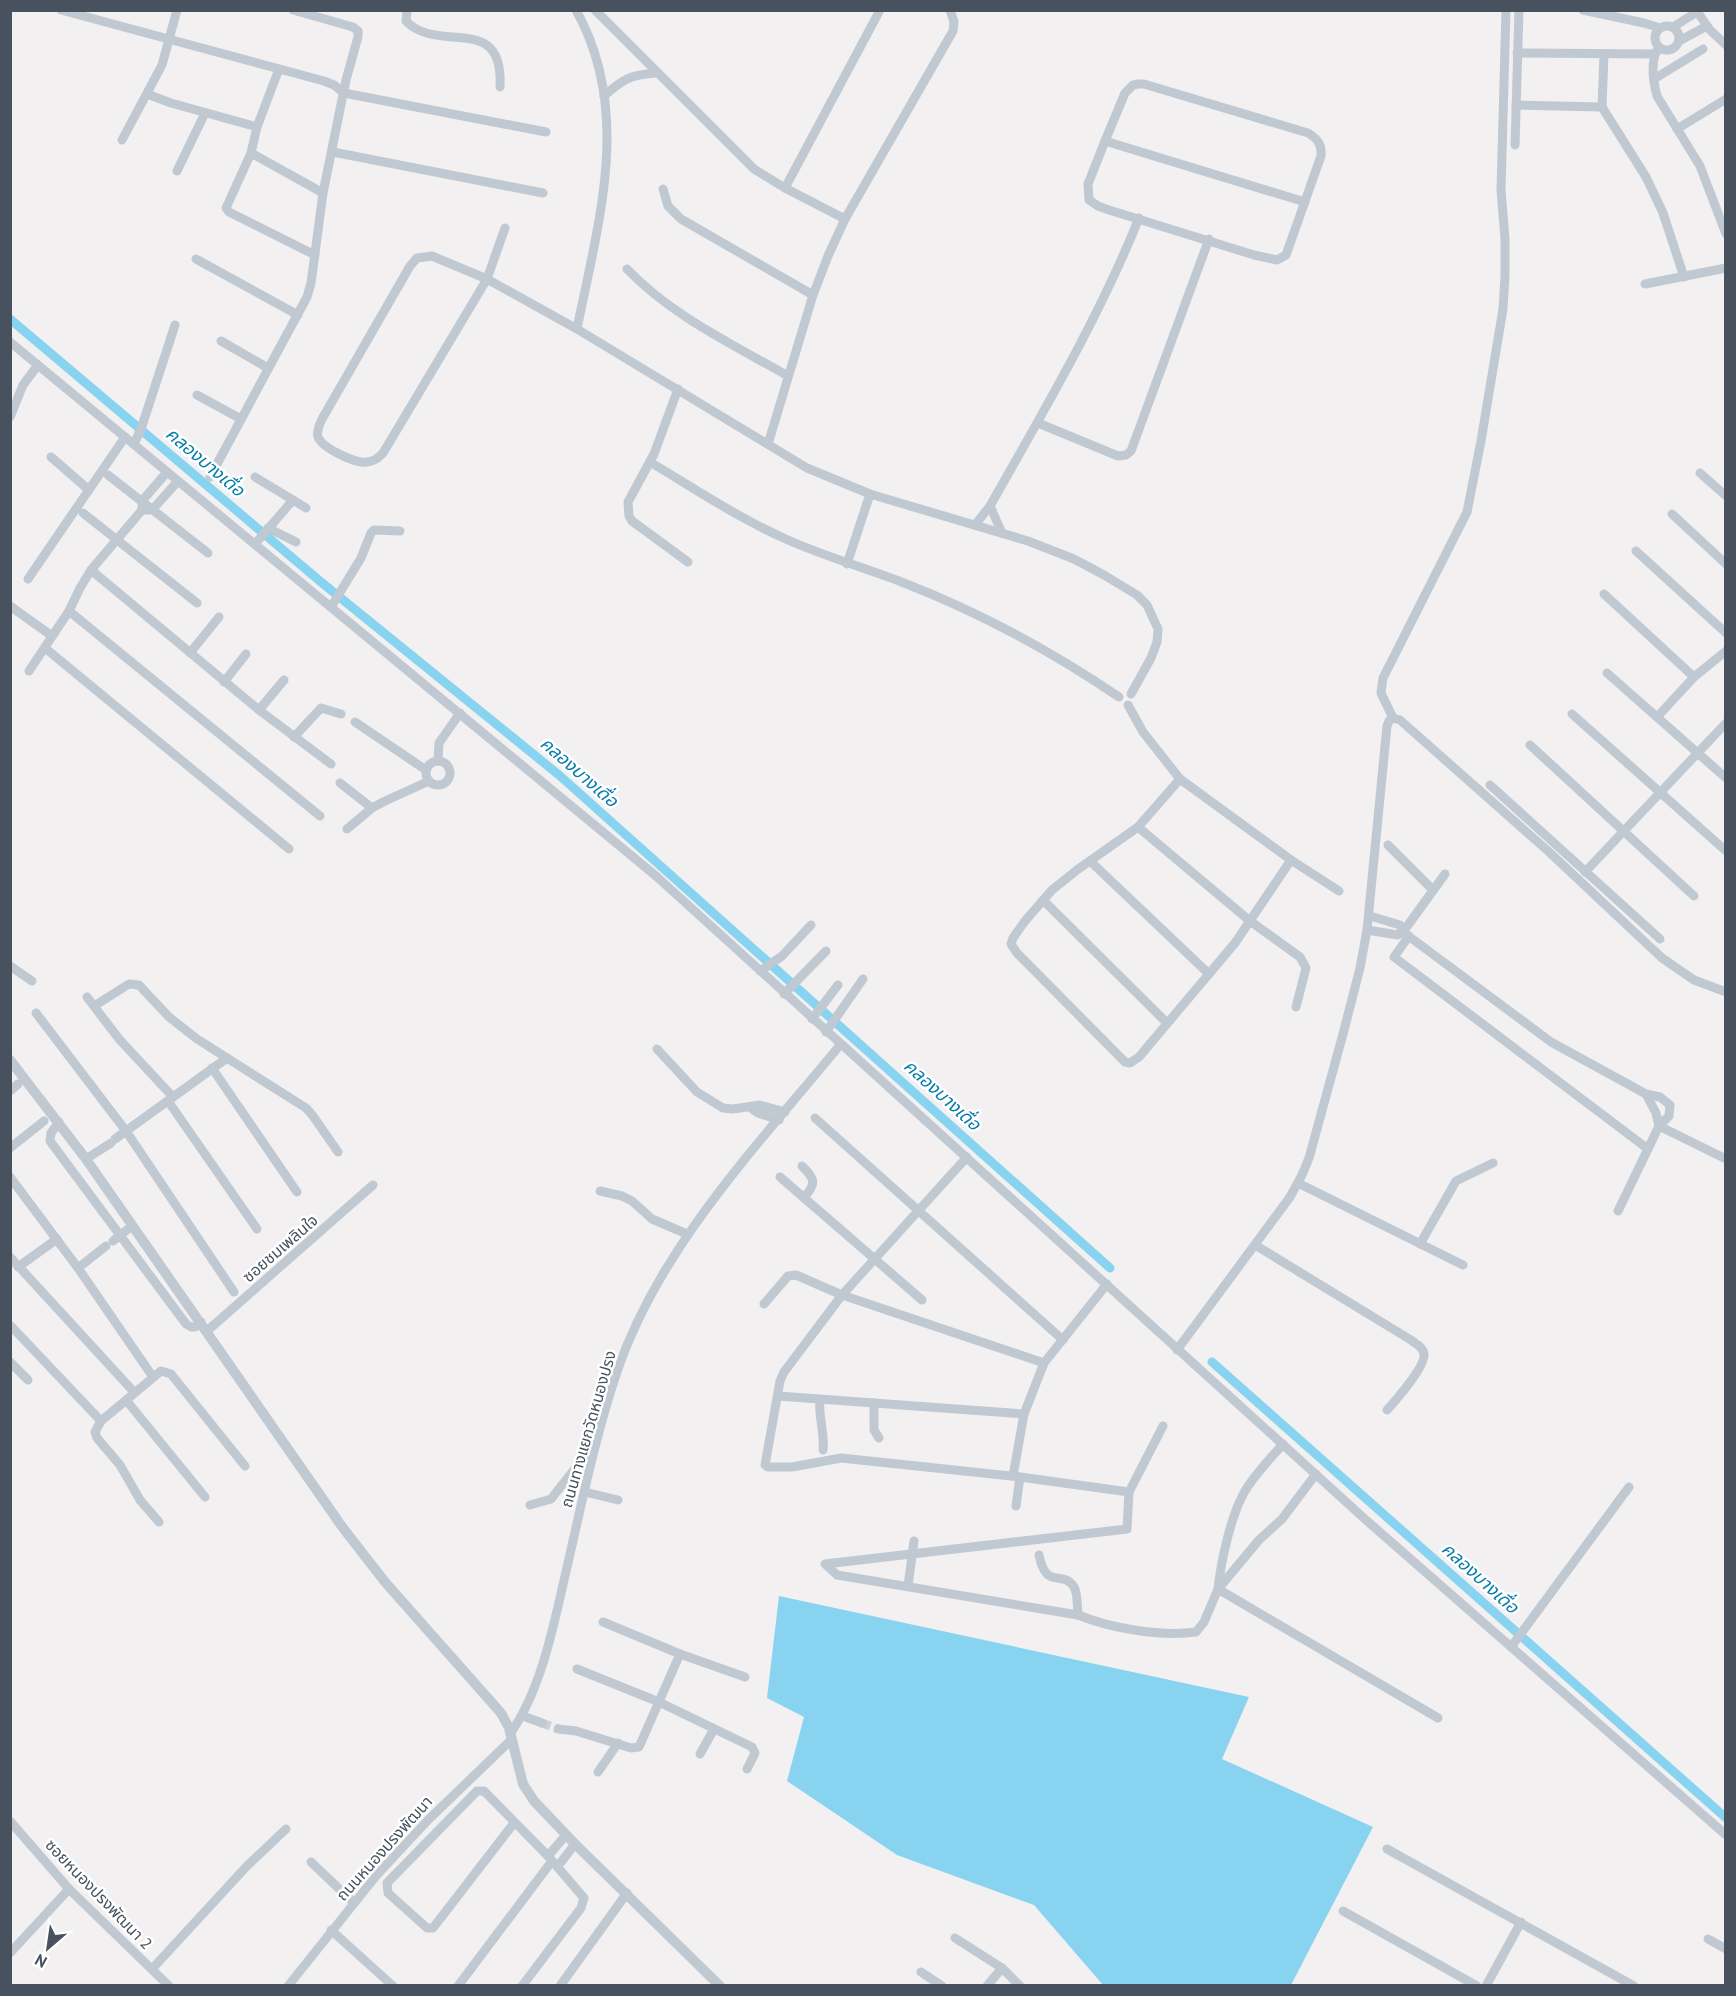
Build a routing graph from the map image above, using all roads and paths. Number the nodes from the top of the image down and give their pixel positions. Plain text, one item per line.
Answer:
1 (61, 10) edge
2 (177, 10) edge
3 (293, 10) edge
4 (406, 10) edge
5 (576, 10) edge
6 (595, 10) edge
7 (880, 10) edge
8 (950, 10) edge
9 (1506, 10) edge
10 (1519, 10) edge
11 (1583, 10) edge
12 (1696, 11) edge
13 (1707, 26) junction
14 (1673, 27) junction
15 (1660, 28) junction
16 (170, 39) junction
17 (1679, 41) junction
18 (1725, 45) edge
19 (1703, 49) dead end
20 (1657, 50) junction
21 (1517, 52) junction
22 (1604, 54) junction
23 (279, 69) junction
24 (656, 73) junction
25 (1654, 79) junction
26 (500, 87) dead end
27 (344, 93) junction
28 (147, 94) junction
29 (604, 96) junction
30 (1725, 99) edge
31 (1516, 105) junction
32 (1602, 108) junction
33 (205, 113) junction
34 (257, 128) junction
35 (1677, 129) junction
36 (546, 132) dead end
37 (122, 140) dead end
38 (1105, 141) junction
39 (1515, 145) dead end
40 (333, 152) junction
41 (250, 153) junction
42 (177, 171) dead end
43 (663, 189) dead end
44 (785, 189) junction
45 (323, 193) junction
46 (543, 193) dead end
47 (1305, 202) junction
48 (1139, 218) junction
49 (845, 219) junction
50 (505, 228) dead end
51 (1725, 234) edge
52 (1209, 239) junction
53 (315, 255) junction
54 (196, 259) dead end
55 (1725, 268) edge
56 (627, 269) dead end
57 (1684, 277) junction
58 (487, 279) junction
59 (1644, 284) dead end
60 (813, 295) junction
61 (298, 315) junction
62 (175, 325) dead end
63 (577, 329) junction
64 (221, 341) dead end
65 (12, 345) edge
66 (38, 365) junction
67 (268, 368) junction
68 (788, 376) junction
69 (678, 389) junction
70 (197, 395) dead end
71 (10, 417) edge
72 (241, 419) junction
73 (1038, 423) junction
74 (125, 437) junction
75 (135, 441) junction
76 (768, 444) junction
77 (51, 457) dead end
78 (650, 462) junction
79 (167, 472) junction
80 (1700, 473) dead end
81 (108, 475) dead end
82 (210, 477) dead end
83 (255, 477) dead end
84 (178, 481) junction
85 (89, 490) junction
86 (870, 494) junction
87 (1725, 496) edge
88 (293, 500) junction
89 (142, 506) junction
90 (990, 506) junction
91 (306, 508) dead end
92 (152, 510) junction
93 (83, 513) dead end
94 (1672, 514) dead end
95 (975, 525) junction
96 (400, 531) dead end
97 (1002, 533) junction
98 (261, 536) junction
99 (117, 539) junction
100 (296, 542) dead end
101 (1636, 551) dead end
102 (208, 553) dead end
103 (688, 562) dead end
104 (847, 564) junction
105 (1725, 564) edge
106 (91, 570) junction
107 (28, 579) dead end
108 (1604, 594) dead end
109 (335, 600) junction
110 (197, 603) dead end
111 (14, 608) edge
112 (69, 611) junction
113 (219, 616) dead end
114 (10, 620) edge
115 (1725, 633) edge
116 (52, 636) junction
117 (45, 648) junction
118 (1725, 651) edge
119 (190, 653) junction
120 (246, 654) dead end
121 (28, 671) dead end
122 (1607, 673) dead end
123 (1694, 676) junction
124 (284, 680) dead end
125 (224, 681) junction
126 (1131, 694) junction
127 (1119, 697) junction
128 (1128, 705) junction
129 (259, 710) junction
130 (460, 713) junction
131 (341, 714) dead end
132 (1572, 714) dead end
133 (1658, 716) junction
134 (1393, 718) junction
135 (355, 722) dead end
136 (1725, 723) edge
137 (294, 737) junction
138 (1530, 745) dead end
139 (1698, 753) junction
140 (438, 761) junction
141 (331, 764) dead end
142 (426, 770) junction
143 (1725, 778) edge
144 (1180, 779) junction
145 (429, 781) junction
146 (340, 783) dead end
147 (1490, 785) dead end
148 (1660, 792) junction
149 (372, 808) junction
150 (320, 816) dead end
151 (1137, 827) junction
152 (347, 829) dead end
153 (1623, 832) junction
154 (1388, 845) dead end
155 (289, 849) dead end
156 (1725, 851) edge
157 (1292, 860) junction
158 (1090, 861) junction
159 (1585, 872) junction
160 (1444, 874) dead end
161 (1433, 890) junction
162 (1339, 891) dead end
163 (1694, 896) dead end
164 (1043, 900) junction
165 (1370, 916) junction
166 (1250, 921) junction
167 (812, 926) dead end
168 (1367, 930) junction
169 (1406, 934) junction
170 (1659, 939) dead end
171 (826, 951) dead end
172 (10, 966) edge
173 (765, 967) junction
174 (1209, 974) junction
175 (863, 979) dead end
176 (32, 981) dead end
177 (838, 985) dead end
178 (790, 988) junction
179 (1725, 992) edge
180 (87, 997) dead end
181 (94, 1006) junction
182 (1296, 1007) dead end
183 (36, 1013) dead end
184 (816, 1014) junction
185 (1167, 1023) junction
186 (830, 1025) junction
187 (840, 1045) junction
188 (657, 1049) dead end
189 (226, 1058) junction
190 (10, 1059) edge
191 (212, 1068) junction
192 (1646, 1094) junction
193 (171, 1099) junction
194 (782, 1116) junction
195 (815, 1118) dead end
196 (44, 1121) dead end
197 (59, 1122) junction
198 (1659, 1126) junction
199 (126, 1131) junction
200 (10, 1148) edge
201 (1648, 1149) junction
202 (338, 1152) dead end
203 (90, 1157) junction
204 (967, 1157) junction
205 (1724, 1158) dead end
206 (1493, 1163) dead end
207 (802, 1167) dead end
208 (10, 1177) edge
209 (780, 1177) dead end
210 (1298, 1184) junction
211 (373, 1185) dead end
212 (600, 1191) dead end
213 (297, 1192) dead end
214 (804, 1198) junction
215 (919, 1211) junction
216 (1618, 1211) dead end
217 (132, 1226) junction
218 (257, 1229) dead end
219 (687, 1234) junction
220 (122, 1235) junction
221 (57, 1239) junction
222 (1420, 1244) junction
223 (1254, 1245) junction
224 (10, 1257) edge
225 (874, 1259) junction
226 (1463, 1265) dead end
227 (18, 1267) junction
228 (78, 1268) junction
229 (1107, 1284) junction
230 (234, 1292) dead end
231 (842, 1295) junction
232 (922, 1300) dead end
233 (765, 1304) dead end
234 (10, 1324) edge
235 (204, 1327) junction
236 (1063, 1340) junction
237 (1177, 1350) junction
238 (10, 1362) edge
239 (1044, 1363) junction
240 (153, 1377) junction
241 (28, 1380) dead end
242 (134, 1392) junction
243 (778, 1396) junction
244 (126, 1400) junction
245 (820, 1400) junction
246 (874, 1404) junction
247 (1388, 1410) dead end
248 (1024, 1414) junction
249 (101, 1421) junction
250 (1162, 1426) dead end
251 (879, 1438) dead end
252 (598, 1440) junction
253 (1283, 1444) junction
254 (823, 1450) dead end
255 (245, 1466) dead end
256 (1316, 1474) junction
257 (1016, 1476) junction
258 (1629, 1487) dead end
259 (1129, 1492) junction
260 (589, 1493) junction
261 (205, 1497) dead end
262 (618, 1500) dead end
263 (530, 1505) dead end
264 (1016, 1506) dead end
265 (159, 1522) dead end
266 (914, 1541) dead end
267 (912, 1554) junction
268 (1039, 1555) dead end
269 (908, 1586) junction
270 (1218, 1589) junction
271 (1078, 1615) junction
272 (603, 1622) dead end
273 (1510, 1647) junction
274 (680, 1654) junction
275 (578, 1668) dead end
276 (745, 1677) dead end
277 (659, 1702) junction
278 (526, 1717) junction
279 (1438, 1718) dead end
280 (541, 1723) tunnel mouth
281 (558, 1729) tunnel mouth
282 (714, 1729) junction
283 (510, 1737) junction
284 (618, 1743) junction
285 (700, 1754) dead end
286 (747, 1769) dead end
287 (598, 1772) dead end
288 (10, 1821) edge
289 (514, 1823) junction
290 (286, 1829) dead end
291 (566, 1835) junction
292 (1725, 1835) edge
293 (574, 1844) junction
294 (1387, 1849) dead end
295 (553, 1861) junction
296 (311, 1862) dead end
297 (69, 1889) junction
298 (627, 1893) junction
299 (353, 1902) junction
300 (1343, 1911) dead end
301 (1521, 1922) junction
302 (331, 1930) junction
303 (955, 1938) dead end
304 (1708, 1939) dead end
305 (1725, 1949) edge
306 (10, 1953) edge
307 (1002, 1968) junction
308 (152, 1969) junction
309 (921, 1972) dead end
310 (461, 1984) edge
311 (716, 1984) edge
312 (169, 1986) edge
313 (288, 1986) edge
314 (393, 1986) edge
315 (522, 1986) edge
316 (560, 1986) edge
317 (942, 1986) edge
318 (987, 1986) edge
319 (1020, 1986) edge
320 (1477, 1986) edge
321 (1486, 1986) edge
322 (1634, 1986) edge

1 - 16 street
2 - 16 street
3 - 27 street
4 - 26 street
5 - 29 street
6 - 24 street
7 - 44 street
8 - 49 street
9 - 134 street
10 - 21 street
11 - 15 street
12 - 13 street
12 - 14 street
13 - 17 street
13 - 18 street
14 - 15 street
14 - 17 street
15 - 20 street
16 - 23 street
16 - 28 street
17 - 20 street
19 - 25 street
20 - 22 street
20 - 25 street
21 - 22 street
21 - 31 street
22 - 32 street
23 - 27 street
23 - 34 street
24 - 29 street
24 - 44 street
25 - 35 street
27 - 36 street
27 - 40 street
28 - 33 street
28 - 37 street
29 - 63 street
30 - 35 street
31 - 32 street
31 - 39 street
32 - 57 street
33 - 34 street
33 - 42 street
34 - 41 street
35 - 51 street
38 - 47 street
38 - 47 street
38 - 48 street
40 - 45 street
40 - 46 street
41 - 45 street
41 - 53 street
43 - 60 street
44 - 49 street
45 - 53 street
47 - 52 street
48 - 52 street
48 - 73 street
49 - 60 street
50 - 58 street
52 - 73 street
53 - 61 street
54 - 61 street
55 - 57 street
56 - 68 street
57 - 59 street
58 - 58 street
58 - 63 street
60 - 68 street
61 - 67 street
62 - 75 street
63 - 69 street
64 - 67 street
65 - 66 street
66 - 71 street
66 - 74 street
67 - 72 street
68 - 76 street
69 - 76 street
69 - 78 street
70 - 72 street
72 - 82 street
73 - 90 street
74 - 75 street
74 - 85 street
75 - 79 street
76 - 86 street
77 - 85 street
78 - 103 street
78 - 104 street
79 - 84 street
79 - 89 street
80 - 87 street
81 - 89 street
83 - 88 street
84 - 92 street
84 - 98 street
85 - 107 street
86 - 95 street
86 - 104 street
88 - 91 street
88 - 98 street
89 - 92 street
89 - 99 street
90 - 95 street
90 - 97 street
92 - 102 street
93 - 99 street
94 - 105 street
95 - 97 street
96 - 109 street
97 - 126 street
98 - 100 street
98 - 109 street
99 - 106 street
99 - 110 street
101 - 115 street
104 - 127 street
106 - 112 street
106 - 119 street
108 - 123 street
109 - 130 street
111 - 114 street
111 - 116 street
112 - 116 street
112 - 150 street
113 - 119 street
116 - 117 street
117 - 121 street
117 - 155 street
118 - 123 street
119 - 125 street
120 - 125 street
122 - 133 street
123 - 133 street
124 - 129 street
125 - 129 street
126 - 127 street
126 - 128 street
127 - 128 street
128 - 144 street
129 - 137 street
130 - 140 street
130 - 173 street
131 - 137 street
132 - 148 street
133 - 139 street
134 - 165 street
134 - 179 street
135 - 142 street
136 - 139 street
137 - 141 street
138 - 153 street
139 - 143 street
139 - 148 street
140 - 142 street
140 - 145 street
142 - 145 street
144 - 151 street
144 - 157 street
145 - 149 street
146 - 149 street
147 - 159 street
148 - 153 street
148 - 156 street
149 - 152 street
151 - 158 street
151 - 166 street
153 - 159 street
153 - 163 street
154 - 161 street
157 - 162 street
157 - 166 street
158 - 164 street
158 - 174 street
159 - 170 street
160 - 161 street
161 - 169 street
164 - 185 street
164 - 185 street
165 - 168 street
165 - 169 street
166 - 174 street
166 - 182 street
167 - 173 street
168 - 169 street
168 - 210 street
169 - 192 street
169 - 201 street
171 - 178 street
172 - 176 street
173 - 178 street
174 - 185 street
175 - 186 street
177 - 184 street
178 - 184 street
180 - 181 street
181 - 189 street
181 - 193 street
183 - 199 street
184 - 186 street
186 - 187 street
187 - 194 street, ถนนทางแยกวัดหนองปรง
187 - 204 street
188 - 194 street
189 - 191 street
189 - 202 street
190 - 197 street
191 - 193 street
191 - 213 street
192 - 198 street
192 - 198 street
193 - 199 street
193 - 218 street
194 - 219 street, ถนนทางแยกวัดหนองปรง
195 - 215 street
196 - 200 street
197 - 203 street
197 - 220 street
198 - 201 street
198 - 205 street
199 - 203 street
199 - 230 street
201 - 216 street
203 - 217 street
204 - 215 street
204 - 229 street
206 - 222 street
207 - 214 street
208 - 221 street
209 - 214 street
210 - 222 street
210 - 223 street
211 - 235 street, ซอยชมเพลินใจ
212 - 219 street
214 - 225 street
215 - 225 street
215 - 236 street
217 - 220 street
217 - 235 street
219 - 252 street, ถนนทางแยกวัดหนองปรง
220 - 228 street
220 - 235 street
221 - 227 street
221 - 228 street
222 - 226 street
223 - 237 street
223 - 247 street
224 - 227 street
225 - 231 street
225 - 232 street
227 - 242 street
228 - 240 street
229 - 236 street
229 - 237 street
231 - 233 street
231 - 239 street
231 - 243 street
234 - 249 street
235 - 283 street
236 - 239 street
237 - 253 street
238 - 241 street
239 - 248 street
240 - 242 street
240 - 255 street
242 - 244 street
243 - 245 street
243 - 257 street
244 - 249 street
244 - 261 street
245 - 246 street
245 - 254 street
246 - 248 street
246 - 251 street
248 - 257 street
249 - 265 street
250 - 259 street
252 - 260 street, ถนนทางแยกวัดหนองปรง
252 - 263 street
253 - 256 street
253 - 270 street
256 - 270 street
256 - 273 street
257 - 259 street
257 - 264 street
258 - 273 street
259 - 267 street
260 - 262 street
260 - 278 street, ถนนทางแยกวัดหนองปรง
266 - 267 street
267 - 269 street
267 - 269 street
268 - 271 street
269 - 271 street
270 - 271 street
270 - 279 street
272 - 274 street
273 - 292 street
274 - 276 street
274 - 277 street
275 - 277 street
277 - 282 street
277 - 284 street
278 - 280 street
278 - 283 street, ถนนทางแยกวัดหนองปรง
281 - 284 street
282 - 285 street
282 - 286 street
283 - 291 street
283 - 299 street, ถนนหนองปรงพัฒนา
284 - 287 street
288 - 297 street, ซอยหนองปรงพัฒนา 2
289 - 289 street
289 - 295 street
290 - 308 street
291 - 293 street
291 - 295 street
293 - 295 street
293 - 298 street
294 - 301 street
295 - 310 street
295 - 315 street
296 - 299 street
297 - 306 street
297 - 308 street, ซอยหนองปรงพัฒนา 2
298 - 311 street
298 - 316 street
299 - 302 street, ถนนหนองปรงพัฒนา
300 - 320 street
301 - 321 street
301 - 322 street
302 - 313 street, ถนนหนองปรงพัฒนา
302 - 314 street
303 - 307 street
304 - 305 street
307 - 318 street
307 - 319 street
308 - 312 street, ซอยหนองปรงพัฒนา 2
309 - 317 street

